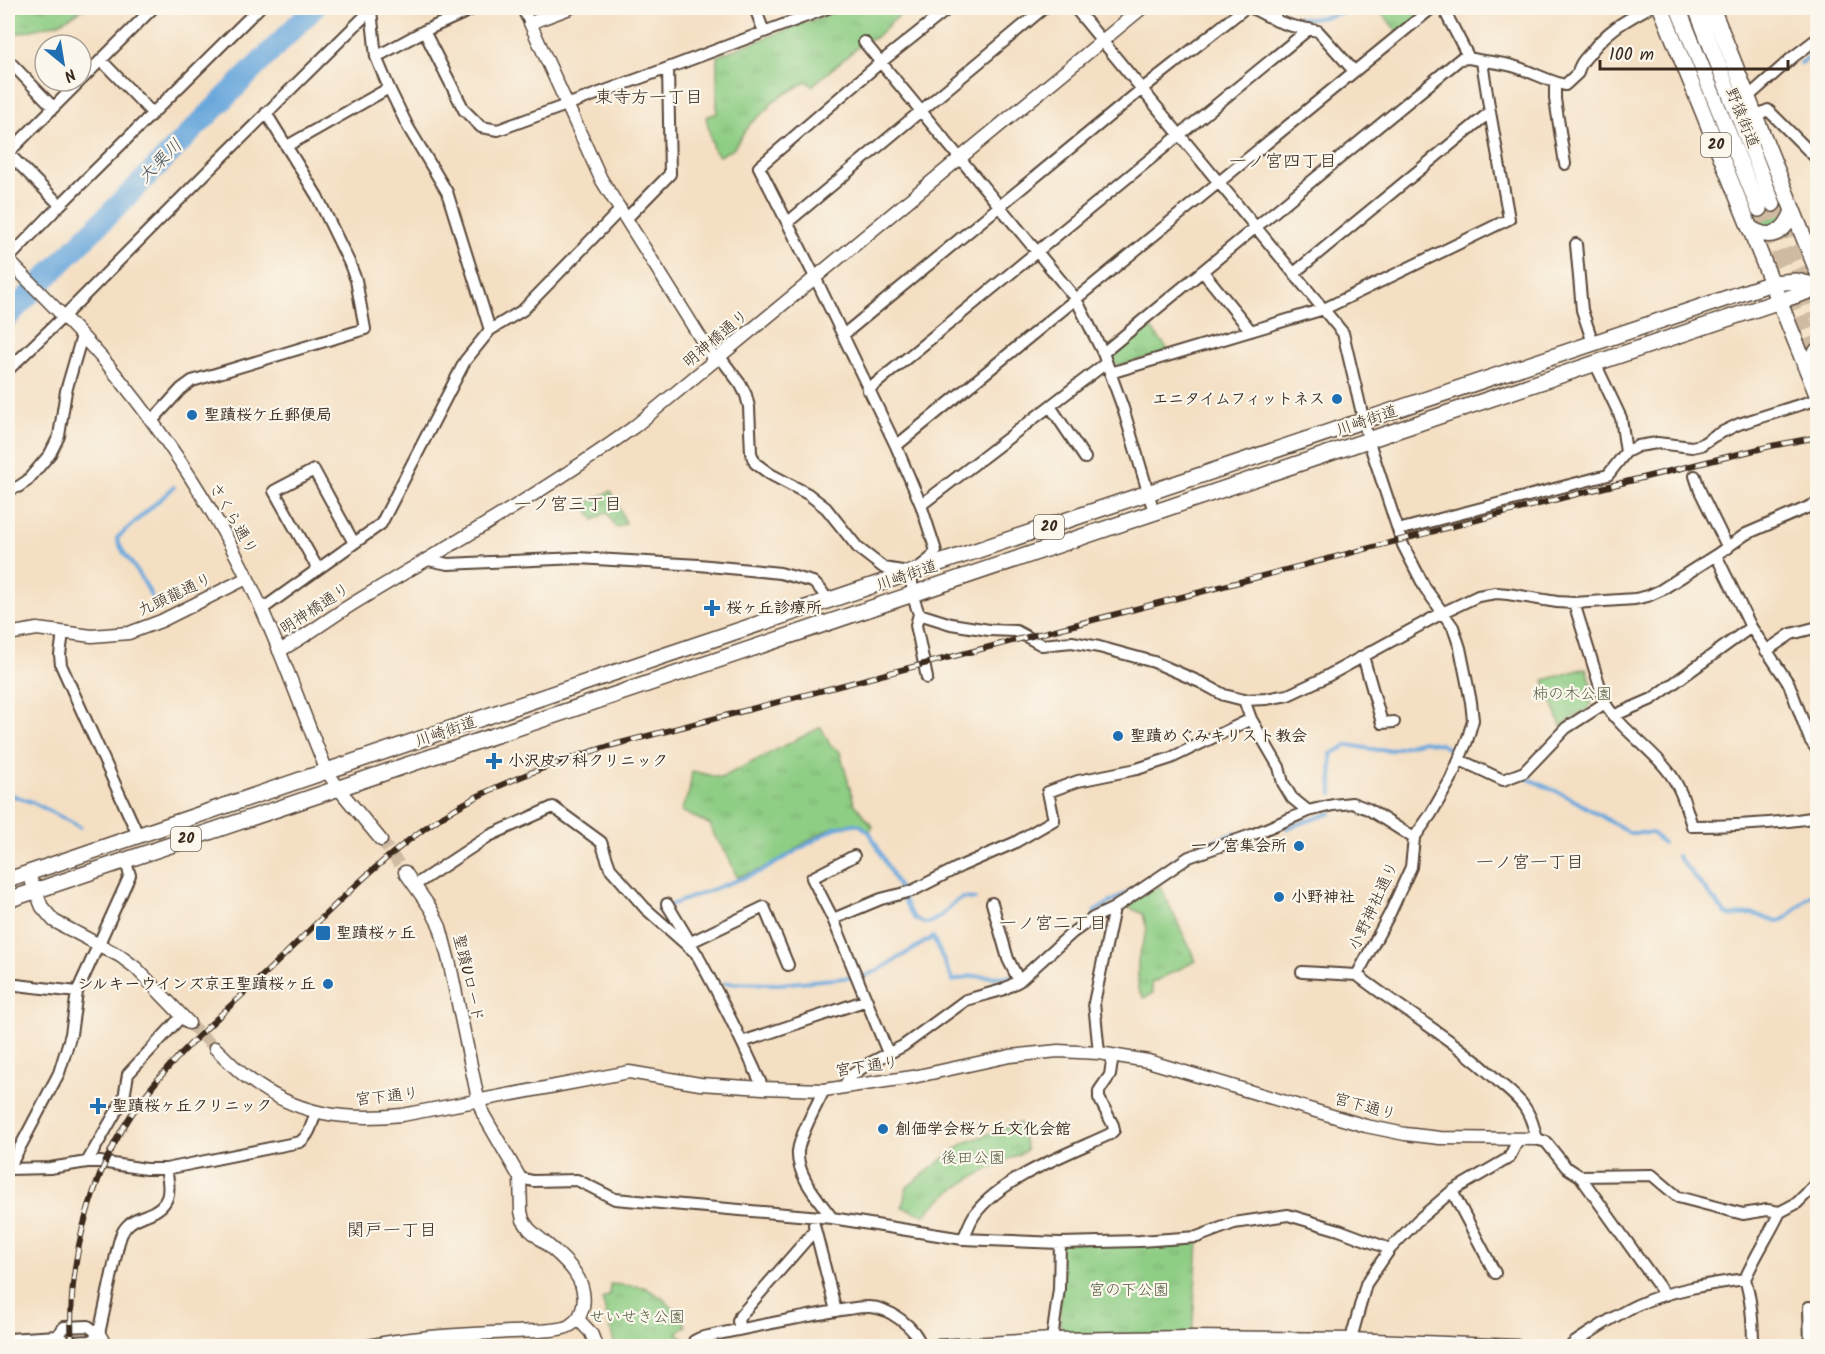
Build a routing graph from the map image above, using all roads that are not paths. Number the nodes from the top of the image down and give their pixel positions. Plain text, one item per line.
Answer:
1 (153, 8) edge
2 (259, 8) edge
3 (475, 8) edge
4 (522, 8) edge
5 (570, 8) edge
6 (755, 8) edge
7 (828, 8) edge
8 (949, 8) edge
9 (1044, 8) edge
10 (1075, 8) edge
11 (1142, 8) edge
12 (1245, 8) edge
13 (1252, 8) edge
14 (1272, 8) edge
15 (1432, 8) edge
16 (1443, 8) edge
17 (1648, 8) edge
18 (1661, 8) edge
19 (1678, 8) edge
20 (1696, 8) edge
21 (1712, 8) edge
22 (372, 9) edge
23 (1277, 21) junction
24 (530, 23) junction
25 (1309, 29) junction
26 (424, 31) junction
27 (764, 32) junction
28 (1818, 38) edge
29 (1102, 41) junction
30 (864, 42) dead end
31 (376, 57) junction
32 (1469, 58) junction
33 (8, 60) edge
34 (101, 60) junction
35 (1482, 62) junction
36 (881, 63) junction
37 (93, 68) edge
38 (668, 68) junction
39 (1354, 71) junction
40 (1555, 83) junction
41 (388, 88) junction
42 (1142, 89) junction
43 (67, 93) edge
44 (1748, 97) junction
45 (568, 105) junction
46 (53, 107) junction
47 (920, 110) junction
48 (1490, 112) junction
49 (152, 113) junction
50 (266, 113) junction
51 (1755, 116) junction
52 (1180, 135) junction
53 (287, 146) junction
54 (8, 153) edge
55 (960, 159) junction
56 (1818, 160) edge
57 (1565, 164) dead end
58 (1219, 182) junction
59 (60, 205) junction
60 (1000, 207) junction
61 (1793, 211) junction
62 (624, 214) junction
63 (788, 222) junction
64 (1749, 227) junction
65 (1257, 228) junction
66 (1576, 244) dead end
67 (1037, 252) junction
68 (9, 262) edge
69 (1203, 272) junction
70 (1294, 273) junction
71 (1818, 273) edge
72 (815, 277) junction
73 (1772, 283) junction
74 (1818, 287) edge
75 (1076, 299) junction
76 (1779, 301) junction
77 (1324, 309) junction
78 (61, 316) junction
79 (490, 330) junction
80 (1251, 332) junction
81 (843, 334) junction
82 (82, 336) junction
83 (1593, 343) junction
84 (1818, 350) edge
85 (717, 359) junction
86 (1106, 363) junction
87 (1595, 363) junction
88 (1805, 366) junction
89 (8, 370) edge
90 (868, 390) junction
91 (1818, 398) edge
92 (1050, 406) junction
93 (1364, 420) junction
94 (152, 421) junction
95 (1368, 440) junction
96 (896, 446) junction
97 (1626, 452) junction
98 (1085, 458) dead end
99 (1695, 476) dead end
100 (8, 489) edge
101 (1148, 493) junction
102 (1818, 503) edge
103 (921, 505) junction
104 (1154, 512) junction
105 (1398, 530) junction
106 (354, 543) junction
107 (1728, 548) junction
108 (1716, 555) junction
109 (428, 560) junction
110 (318, 569) junction
111 (912, 573) junction
112 (248, 578) junction
113 (912, 594) junction
114 (828, 601) junction
115 (1574, 603) junction
116 (261, 610) junction
117 (1444, 612) junction
118 (919, 614) junction
119 (1751, 627) junction
120 (1818, 627) edge
121 (63, 632) junction
122 (8, 634) edge
123 (279, 651) junction
124 (1766, 651) junction
125 (1363, 657) junction
126 (927, 678) dead end
127 (1244, 700) junction
128 (1605, 703) junction
129 (1613, 716) junction
130 (1251, 719) junction
131 (1394, 722) dead end
132 (1818, 751) edge
133 (1460, 760) junction
134 (327, 771) junction
135 (338, 788) junction
136 (1308, 811) junction
137 (1818, 817) edge
138 (138, 835) junction
139 (1414, 838) junction
140 (381, 840) tunnel mouth
141 (854, 856) dead end
142 (125, 860) junction
143 (405, 872) tunnel mouth
144 (28, 873) junction
145 (8, 880) edge
146 (415, 885) junction
147 (34, 891) junction
148 (8, 900) edge
149 (992, 903) dead end
150 (667, 904) dead end
151 (1114, 908) junction
152 (833, 919) junction
153 (691, 942) junction
154 (99, 944) junction
155 (698, 956) junction
156 (788, 965) dead end
157 (1302, 972) dead end
158 (1357, 975) junction
159 (1017, 976) junction
160 (8, 984) edge
161 (77, 992) junction
162 (867, 1000) junction
163 (186, 1019) joint
164 (742, 1042) junction
165 (215, 1048) tunnel mouth
166 (888, 1053) junction
167 (1099, 1053) junction
168 (1113, 1055) junction
169 (844, 1087) junction
170 (763, 1088) junction
171 (824, 1089) junction
172 (478, 1099) junction
173 (316, 1112) junction
174 (1537, 1139) junction
175 (1518, 1140) junction
176 (87, 1162) junction
177 (166, 1169) junction
178 (8, 1170) edge
179 (1580, 1176) junction
180 (520, 1178) junction
181 (1818, 1182) edge
182 (1452, 1191) junction
183 (1780, 1212) junction
184 (813, 1217) junction
185 (832, 1218) junction
186 (815, 1230) junction
187 (963, 1239) junction
188 (1060, 1243) junction
189 (1390, 1249) junction
190 (1495, 1274) dead end
191 (1744, 1279) junction
192 (1665, 1294) junction
193 (1809, 1307) dead end
194 (837, 1311) junction
195 (578, 1319) junction
196 (740, 1329) junction
197 (99, 1334) junction
198 (8, 1339) edge
199 (1052, 1339) junction
200 (1352, 1339) junction
201 (106, 1347) edge
202 (368, 1347) edge
203 (596, 1347) edge
204 (693, 1347) edge
205 (921, 1347) edge
206 (937, 1347) edge
207 (1517, 1347) edge
208 (1571, 1347) edge
209 (1753, 1347) edge
210 (1810, 1347) edge

1 - 34 street
2 - 49 street
3 - 26 street
4 - 24 street
5 - 24 street
6 - 27 street
7 - 27 street
8 - 36 street
9 - 47 street
10 - 29 street, 小野神社通り
11 - 29 street, 明神橋通り
12 - 42 street
13 - 23 street
14 - 23 street
15 - 39 street
16 - 32 street
17 - 40 street
18 - 64 main road, 20
19 - 20 main road, 野猿街道 / 20
21 - 44 main road
22 - 31 street
22 - 50 street
23 - 25 street
24 - 45 street
25 - 39 street
25 - 52 street
26 - 31 street
26 - 45 street
27 - 38 street
28 - 44 street
29 - 42 street, 小野神社通り
29 - 55 street, 明神橋通り
30 - 36 street
31 - 41 street
32 - 35 street
32 - 65 street
33 - 46 street
34 - 37 street
34 - 49 street
35 - 40 street
35 - 48 street
36 - 47 street
36 - 63 street
38 - 45 street
38 - 62 street
39 - 58 street
40 - 57 street
41 - 53 street
41 - 79 street
42 - 52 street, 小野神社通り
42 - 60 street
43 - 46 street
44 - 51 main road
45 - 62 street
46 - 54 street
47 - 55 street
47 - 63 street
48 - 70 street
48 - 77 street
49 - 59 street
50 - 53 street
50 - 78 street
51 - 56 street
51 - 61 main road
52 - 58 street, 小野神社通り
52 - 67 street
53 - 94 street
54 - 59 street
55 - 60 street
55 - 72 street, 明神橋通り
58 - 65 street, 小野神社通り
58 - 75 street
59 - 68 street
60 - 67 street
60 - 81 street
61 - 64 main road
61 - 71 main road
62 - 79 street
62 - 85 street
63 - 72 street
64 - 73 main road, 20
65 - 69 street
65 - 70 street, 小野神社通り
66 - 83 street
67 - 75 street
67 - 90 street
68 - 78 street, さくら通り
69 - 80 street
69 - 86 street
70 - 77 street, 小野神社通り
72 - 81 street
72 - 85 street, 明神橋通り
73 - 74 main road, 川崎街道 / 20
73 - 76 main road, 20
73 - 83 main road, 川崎街道 / 20
74 - 76 main road, 川崎街道 / 20
75 - 86 street
75 - 96 street
76 - 87 main road, 川崎街道 / 20
76 - 88 main road, 20
77 - 80 street
77 - 93 street, 小野神社通り
78 - 82 street, さくら通り
78 - 89 street
79 - 106 street
80 - 86 street
81 - 90 street
82 - 94 street, さくら通り
82 - 100 street
83 - 93 main road, 川崎街道 / 20
84 - 88 main road
85 - 109 street, 明神橋通り
85 - 111 street
86 - 92 street
86 - 101 street
87 - 95 main road, 川崎街道 / 20
87 - 97 street
88 - 91 main road, 20
90 - 96 street
91 - 97 street
92 - 98 street
92 - 103 street
93 - 95 street, 小野神社通り
93 - 101 main road, 川崎街道 / 20
94 - 112 street, さくら通り
95 - 104 main road, 川崎街道 / 20
95 - 105 street, 小野神社通り
96 - 103 street
97 - 105 street
99 - 107 street
101 - 104 street
101 - 111 main road, 川崎街道 / 20
102 - 107 street
103 - 111 street
104 - 113 main road, 川崎街道 / 20
105 - 117 street, 小野神社通り
106 - 110 street
106 - 110 street
107 - 108 street
108 - 115 street
108 - 119 street
109 - 114 street
109 - 123 street, 明神橋通り
110 - 116 street
111 - 113 street
111 - 114 main road, 川崎街道 / 20
112 - 116 street, さくら通り
112 - 121 street, 九頭龍通り
113 - 118 street
113 - 135 main road, 川崎街道 / 20
114 - 134 main road, 川崎街道 / 20
115 - 117 street
115 - 128 street
116 - 123 street, さくら通り
117 - 125 street
117 - 133 street, 小野神社通り
118 - 126 street
118 - 127 street
119 - 124 street
119 - 129 street
120 - 124 street
121 - 122 street, 九頭龍通り
121 - 138 street
123 - 134 street, さくら通り
124 - 132 street
125 - 127 street
125 - 131 street
127 - 130 street
128 - 129 street
128 - 133 street
129 - 137 street
130 - 136 street
130 - 152 street
133 - 139 street, 小野神社通り
134 - 135 street
134 - 138 main road, 川崎街道 / 20
135 - 140 street
135 - 142 main road, 川崎街道 / 20
136 - 139 street
136 - 151 street
138 - 144 main road, 川崎街道 / 20
139 - 158 street, 小野神社通り
141 - 152 street
142 - 147 main road, 川崎街道 / 20
142 - 154 street
143 - 146 street, 聖蹟Uロード
144 - 145 main road, 川崎街道 / 20
144 - 147 street
146 - 155 street
146 - 172 street, 聖蹟Uロード
147 - 148 main road, 川崎街道 / 20
147 - 154 street
149 - 159 street
150 - 153 street
151 - 159 street
151 - 167 street
152 - 162 street
153 - 155 street
153 - 156 street
154 - 161 street
154 - 163 street
155 - 164 street
157 - 158 street
158 - 174 street, 小野神社通り
159 - 166 street
160 - 161 street
161 - 178 street
162 - 164 street
162 - 166 street
163 - 176 street
164 - 170 street
165 - 173 street, 宮下通り
166 - 169 street
167 - 168 street, 宮下通り
167 - 169 street, 宮下通り
168 - 175 street, 宮下通り
168 - 187 street
169 - 171 street, 宮下通り
170 - 171 street, 宮下通り
170 - 172 street, 宮下通り
171 - 185 street
172 - 173 street, 宮下通り
172 - 180 street, 聖蹟Uロード
173 - 177 street
174 - 175 street, 宮下通り
174 - 179 street
175 - 182 street
176 - 177 street
176 - 178 street
177 - 197 street
179 - 183 street
179 - 192 street
180 - 184 street
180 - 195 street
181 - 183 street
182 - 189 street
182 - 190 street
183 - 191 street
184 - 185 street
184 - 186 street
185 - 187 street
186 - 194 street
186 - 196 street
187 - 188 street
188 - 189 street
188 - 199 street
189 - 200 street
191 - 192 street
191 - 209 street
192 - 208 street
193 - 210 street
194 - 196 street
194 - 205 street
195 - 202 street
195 - 203 street
196 - 204 street
197 - 198 street
197 - 201 street
199 - 200 street
199 - 206 street
200 - 207 street

